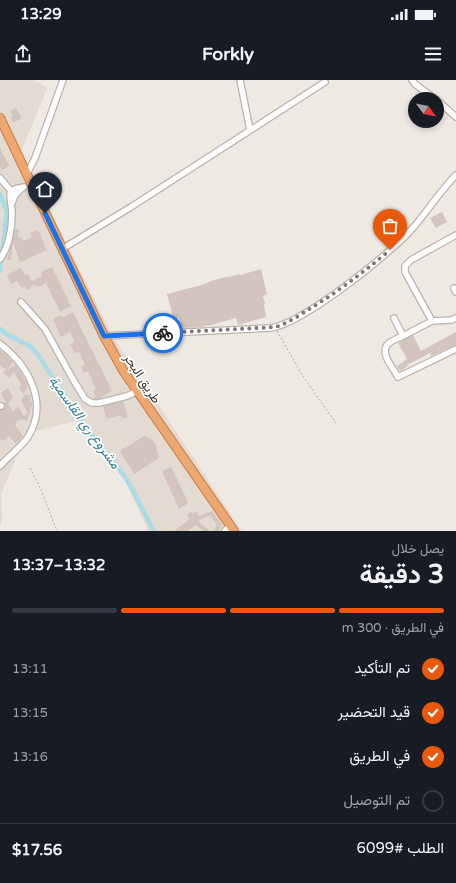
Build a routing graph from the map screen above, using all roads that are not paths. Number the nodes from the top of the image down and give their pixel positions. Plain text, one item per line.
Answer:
1 (63, 80) edge
2 (240, 80) edge
3 (412, 80) edge
4 (325, 82) dead end
5 (426, 92) edge
6 (444, 107) edge
7 (456, 117) edge
8 (0, 118) edge
9 (250, 130) junction
10 (27, 174) junction
11 (456, 175) edge
12 (1, 181) edge
13 (27, 185) junction
14 (13, 193) junction
15 (456, 235) edge
16 (62, 249) junction
17 (2, 257) edge
18 (21, 302) dead end
19 (394, 318) dead end
20 (456, 318) edge
21 (432, 321) junction
22 (104, 336) junction
23 (403, 336) junction
24 (0, 344) edge
25 (456, 349) edge
26 (137, 391) junction
27 (0, 466) edge
28 (230, 529) edge

1 - 10 street
2 - 9 street
3 - 5 street
4 - 9 street
6 - 7 street
8 - 10 highway, طريق البحر
9 - 16 street
10 - 13 highway, طريق البحر
11 - 22 street
12 - 14 street
13 - 14 street
13 - 16 highway, طريق البحر
14 - 17 street
15 - 21 street
16 - 22 highway, طريق البحر
18 - 26 street
19 - 23 street
20 - 21 street
21 - 23 street
22 - 26 highway, طريق البحر
23 - 25 street
24 - 27 street
26 - 28 highway, طريق البحر

